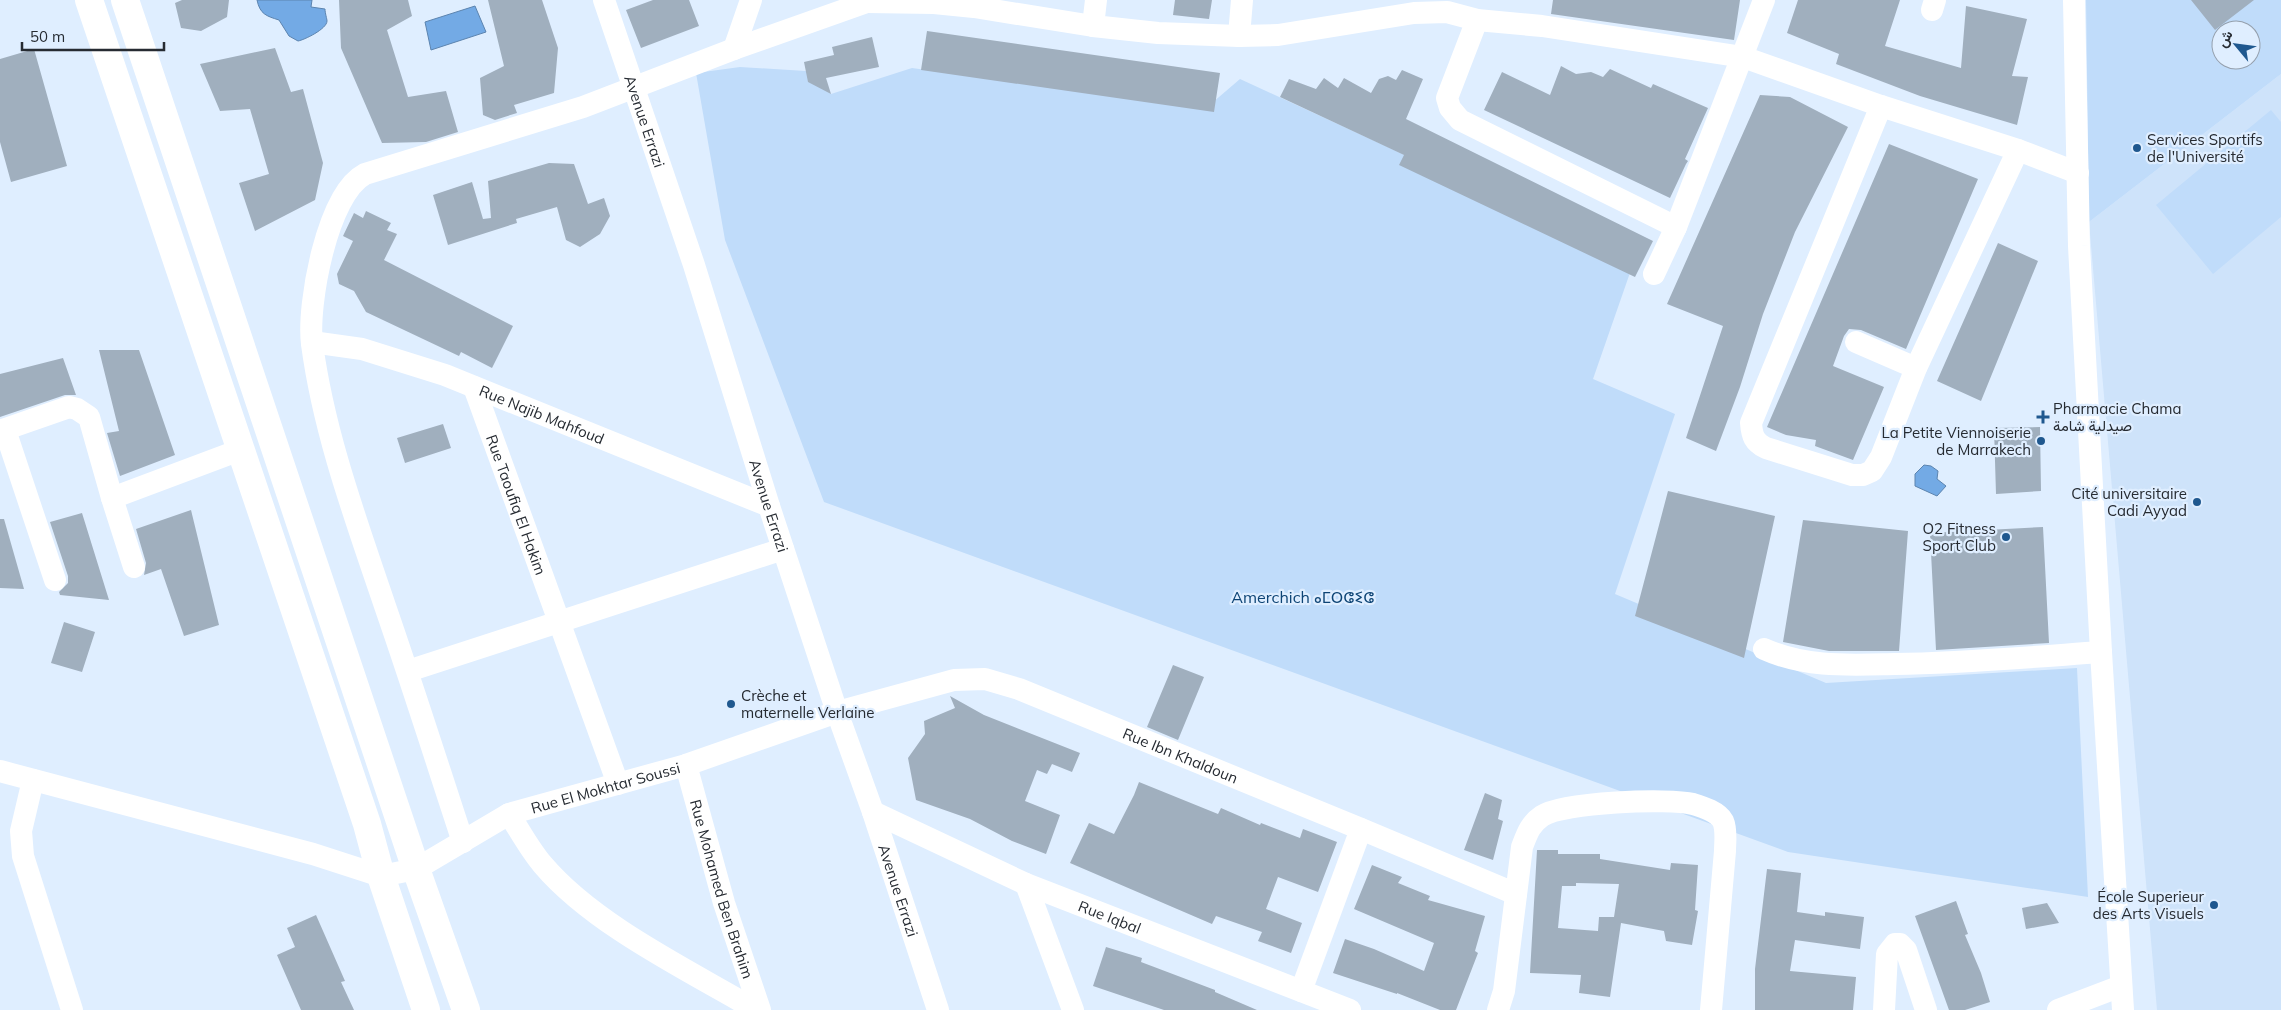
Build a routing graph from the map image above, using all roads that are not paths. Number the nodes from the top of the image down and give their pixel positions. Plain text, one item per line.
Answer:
1 (89, 0) edge
2 (125, 0) edge
3 (604, 0) edge
4 (752, 0) edge
5 (1096, 0) edge
6 (1242, 0) edge
7 (1764, 0) edge
8 (2074, 0) edge
9 (863, 1) edge
10 (935, 2) edge
11 (1449, 6) edge
12 (1477, 20) junction
13 (1093, 26) junction
14 (1239, 36) junction
15 (734, 49) junction
16 (1743, 57) junction
17 (634, 88) junction
18 (1881, 106) junction
19 (2018, 150) junction
20 (2078, 173) junction
21 (1676, 227) junction
22 (1654, 274) dead end
23 (312, 342) junction
24 (1856, 342) dead end
25 (1916, 368) junction
26 (474, 387) junction
27 (3, 431) edge
28 (240, 450) junction
29 (112, 498) junction
30 (768, 506) junction
31 (783, 549) junction
32 (134, 567) dead end
33 (55, 580) dead end
34 (559, 623) junction
35 (1764, 649) dead end
36 (2101, 652) junction
37 (408, 671) junction
38 (837, 712) junction
39 (686, 766) junction
40 (0, 771) edge
41 (33, 780) junction
42 (618, 784) junction
43 (873, 812) junction
44 (509, 814) junction
45 (1361, 829) junction
46 (463, 842) junction
47 (416, 869) junction
48 (381, 876) junction
49 (1026, 884) junction
50 (1516, 894) junction
51 (2121, 986) junction
52 (1301, 991) junction
53 (72, 1010) edge
54 (426, 1010) edge
55 (466, 1010) edge
56 (756, 1010) edge
57 (760, 1010) edge
58 (938, 1010) edge
59 (1073, 1010) edge
60 (1350, 1010) edge
61 (1498, 1010) edge
62 (1711, 1010) edge
63 (1884, 1010) edge
64 (1926, 1010) edge
65 (2058, 1010) edge
66 (2123, 1010) edge

1 - 28 main road
2 - 47 main road
3 - 17 street, Avenue Errazi
4 - 15 street
5 - 13 street
6 - 14 street
7 - 16 street
8 - 20 street
9 - 10 street
9 - 15 street
10 - 13 street
11 - 12 street
11 - 14 street
12 - 16 street
12 - 21 street
13 - 14 street
15 - 17 street
16 - 18 street
16 - 21 street
17 - 23 street
17 - 30 street, Avenue Errazi
18 - 19 street
18 - 25 street
19 - 20 street
19 - 25 street
20 - 36 street
21 - 22 street
23 - 26 street, Rue Najib Mahfoud
23 - 37 street
24 - 25 street
26 - 30 street, Rue Najib Mahfoud
26 - 34 street, Rue Taoufiq El Hakim
27 - 29 street
27 - 33 street
28 - 29 street
28 - 48 main road
29 - 32 street
30 - 31 street, Avenue Errazi
31 - 34 street
31 - 38 street, Avenue Errazi
34 - 37 street
34 - 42 street, Rue Taoufiq El Hakim
35 - 36 street
36 - 51 street
37 - 46 street
38 - 39 street, Rue El Mokhtar Soussi
38 - 43 street, Avenue Errazi
38 - 45 street, Rue Ibn Khaldoun
39 - 42 street, Rue El Mokhtar Soussi
39 - 57 street, Rue Mohamed Ben Brahim
40 - 41 street
41 - 48 street
41 - 53 street
42 - 44 street, Rue El Mokhtar Soussi
43 - 49 street, Rue Iqbal
43 - 58 street, Avenue Errazi
44 - 46 street, Rue El Mokhtar Soussi
44 - 56 street
45 - 50 street, Rue Ibn Khaldoun
45 - 52 street
46 - 47 street, Rue El Mokhtar Soussi
47 - 48 street, Rue El Mokhtar Soussi
47 - 55 main road
48 - 54 main road
49 - 52 street, Rue Iqbal
49 - 59 street
50 - 61 street
50 - 62 street
51 - 65 street
51 - 66 street
52 - 60 street, Rue Iqbal
63 - 64 street

